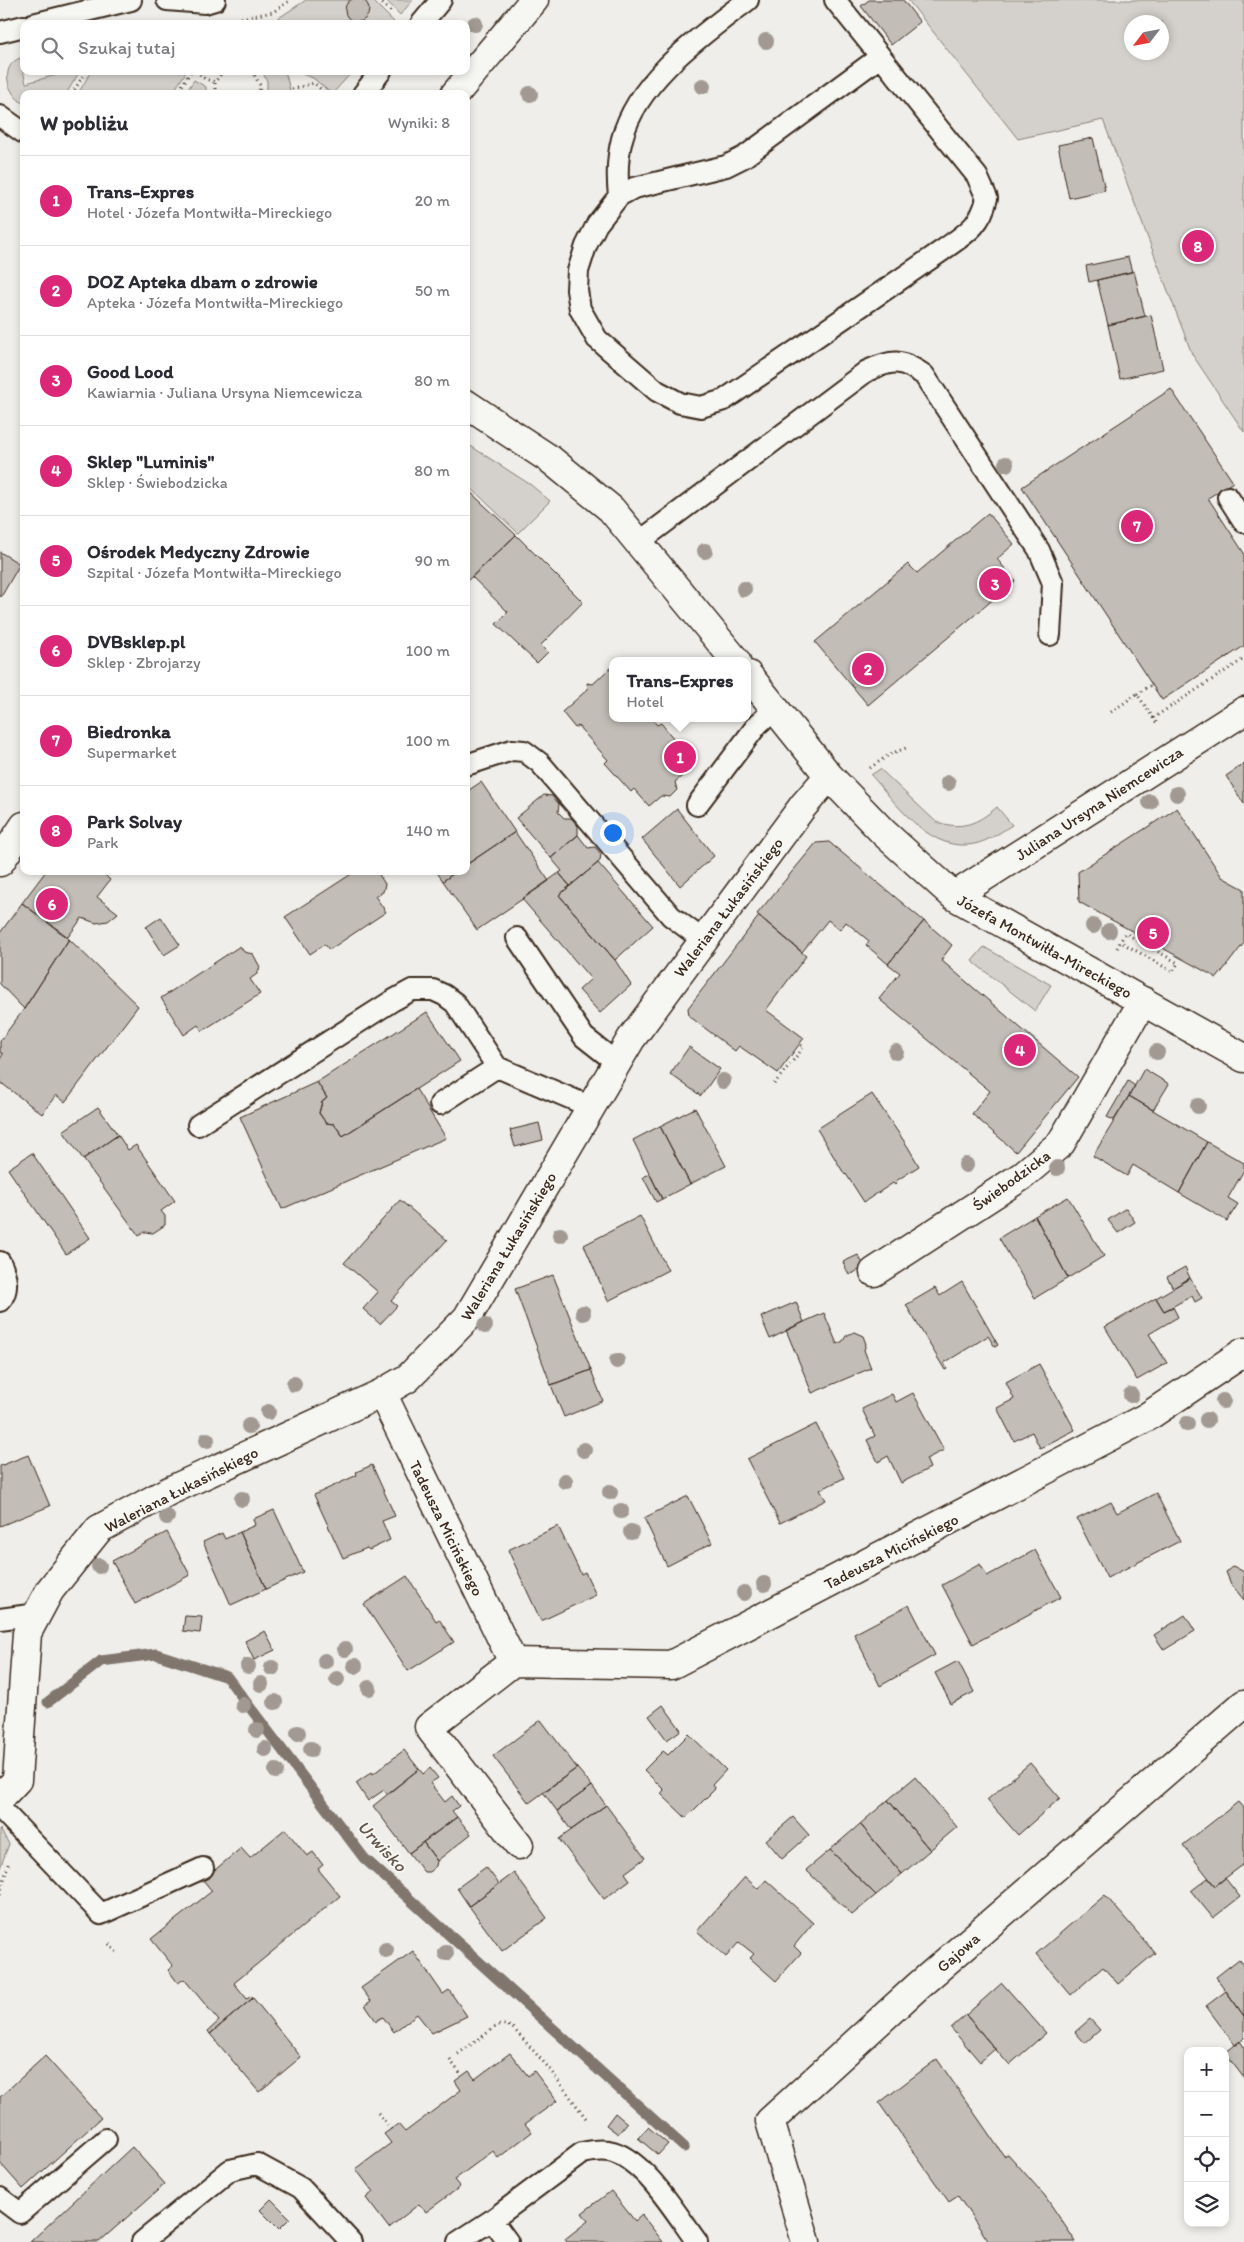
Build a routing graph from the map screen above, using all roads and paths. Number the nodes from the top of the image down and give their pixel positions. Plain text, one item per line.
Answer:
1 (131, 0) edge
2 (167, 0) edge
3 (215, 0) edge
4 (291, 0) edge
5 (379, 0) edge
6 (441, 0) edge
7 (534, 0) edge
8 (748, 0) edge
9 (835, 0) edge
10 (395, 16) dead end
11 (237, 19) dead end
12 (48, 20) edge
13 (424, 20) edge
14 (20, 27) edge
15 (0, 32) edge
16 (880, 57) junction
17 (84, 75) edge
18 (189, 75) edge
19 (200, 75) edge
20 (220, 75) edge
21 (254, 75) edge
22 (379, 75) edge
23 (215, 82) junction
24 (74, 90) edge
25 (179, 90) edge
26 (215, 90) edge
27 (259, 90) edge
28 (292, 90) dead end
29 (322, 90) edge
30 (366, 90) edge
31 (458, 90) edge
32 (0, 116) edge
33 (20, 130) edge
34 (619, 196) junction
35 (470, 407) edge
36 (1228, 497) dead end
37 (1244, 522) edge
38 (639, 542) junction
39 (1050, 635) dead end
40 (733, 657) edge
41 (1244, 659) edge
42 (751, 679) edge
43 (1152, 684) dead end
44 (1137, 694) junction
45 (776, 709) junction
46 (1244, 711) edge
47 (1111, 712) dead end
48 (1153, 718) junction
49 (1163, 733) dead end
50 (906, 748) dead end
51 (470, 764) edge
52 (869, 769) dead end
53 (829, 776) junction
54 (697, 805) dead end
55 (20, 832) edge
56 (0, 862) edge
57 (954, 896) junction
58 (517, 938) dead end
59 (703, 940) junction
60 (1147, 940) dead end
61 (1145, 944) junction
62 (1143, 1001) junction
63 (799, 1044) dead end
64 (1244, 1058) edge
65 (617, 1063) junction
66 (497, 1067) junction
67 (774, 1084) dead end
68 (440, 1104) dead end
69 (591, 1107) junction
70 (198, 1125) dead end
71 (0, 1262) edge
72 (874, 1272) dead end
73 (0, 1301) edge
74 (1244, 1352) edge
75 (382, 1393) junction
76 (37, 1614) junction
77 (0, 1619) edge
78 (513, 1662) junction
79 (1240, 1717) edge
80 (0, 1798) edge
81 (0, 1808) edge
82 (519, 1845) dead end
83 (203, 1868) dead end
84 (458, 2054) dead end
85 (450, 2060) dead end
86 (462, 2076) dead end
87 (378, 2113) dead end
88 (391, 2129) dead end
89 (106, 2139) dead end
90 (597, 2150) junction
91 (0, 2198) edge
92 (492, 2220) junction
93 (142, 2242) edge
94 (351, 2242) edge
95 (458, 2242) edge
96 (508, 2242) edge
97 (697, 2242) edge
98 (806, 2242) edge

1 - 12 lane
2 - 3 lane
4 - 11 path
5 - 10 path
6 - 13 lane
7 - 31 street
8 - 34 lane
9 - 16 lane
14 - 15 lane
16 - 34 lane
16 - 34 lane
17 - 24 path
18 - 25 path
19 - 23 path
20 - 23 path
21 - 27 path
22 - 30 lane
23 - 26 path
28 - 29 path
32 - 33 lane
35 - 38 street
36 - 37 lane
38 - 39 lane
38 - 40 street
41 - 48 path
42 - 45 street, Józefa Montwiłła-Mireckiego
43 - 44 path
44 - 47 path
44 - 48 path
45 - 53 street, Józefa Montwiłła-Mireckiego
45 - 54 lane
46 - 57 street, Juliana Ursyna Niemcewicza
48 - 49 path
50 - 52 path
51 - 59 lane
53 - 57 street, Józefa Montwiłła-Mireckiego
53 - 59 street, Waleriana Łukasińskiego
55 - 56 street
57 - 62 street, Józefa Montwiłła-Mireckiego
58 - 65 lane
59 - 65 street, Waleriana Łukasińskiego
60 - 61 path
61 - 61 path
62 - 64 street, Józefa Montwiłła-Mireckiego
62 - 72 street, Świebodzicka
63 - 67 path
65 - 69 street, Waleriana Łukasińskiego
66 - 68 lane
66 - 69 lane
66 - 70 lane
69 - 75 street, Waleriana Łukasińskiego
71 - 73 lane
74 - 78 street, Tadeusza Micińskiego
75 - 76 street, Waleriana Łukasińskiego
75 - 78 street, Tadeusza Micińskiego
76 - 77 lane
76 - 80 street, Waleriana Łukasińskiego
78 - 82 street
79 - 98 street, Gajowa
81 - 83 lane
84 - 90 path
85 - 86 path
87 - 88 path
89 - 91 lane
90 - 92 lane
90 - 97 lane
92 - 95 lane
92 - 96 lane
93 - 94 lane

